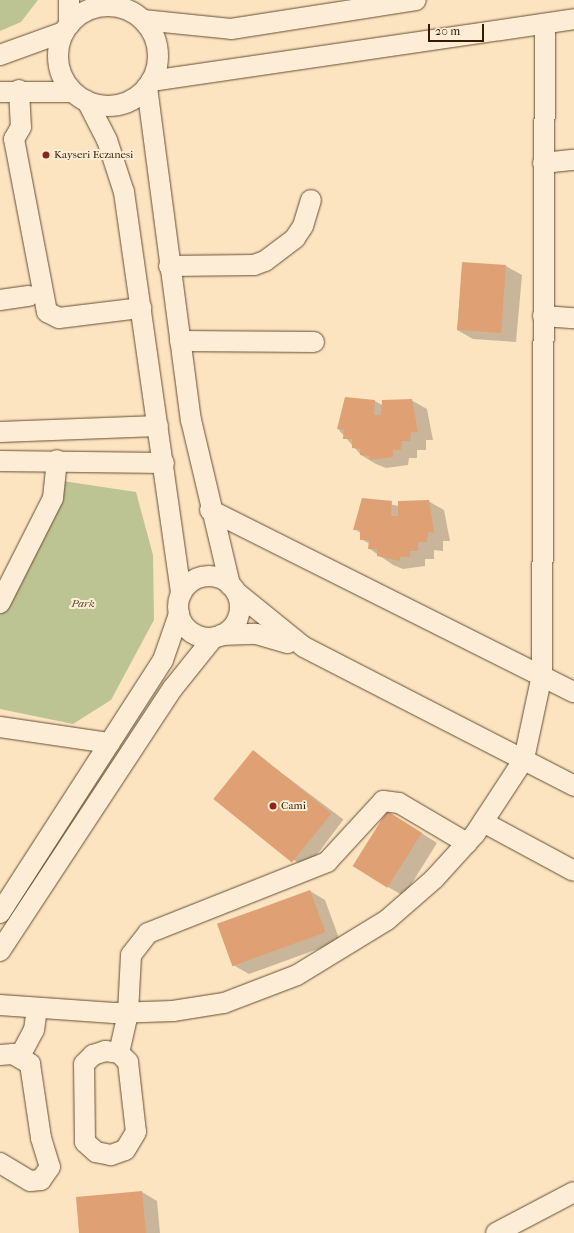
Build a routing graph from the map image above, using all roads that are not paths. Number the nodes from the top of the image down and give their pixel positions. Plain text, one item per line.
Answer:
1 (69, 0) edge
2 (416, 0) edge
3 (372, 3) edge
4 (135, 11) edge
5 (574, 19) edge
6 (545, 24) junction
7 (66, 29) junction
8 (0, 55) edge
9 (149, 84) junction
10 (9, 91) edge
11 (80, 97) junction
12 (574, 160) edge
13 (543, 163) junction
14 (311, 200) dead end
15 (169, 266) junction
16 (29, 296) dead end
17 (0, 300) edge
18 (141, 308) junction
19 (543, 316) junction
20 (574, 318) edge
21 (180, 341) junction
22 (314, 342) dead end
23 (158, 426) junction
24 (0, 432) edge
25 (57, 460) junction
26 (0, 461) edge
27 (164, 463) junction
28 (210, 510) junction
29 (233, 589) junction
30 (181, 594) junction
31 (0, 603) edge
32 (179, 614) junction
33 (218, 636) junction
34 (304, 647) junction
35 (542, 675) junction
36 (574, 692) edge
37 (0, 727) edge
38 (110, 743) junction
39 (524, 759) junction
40 (574, 786) edge
41 (483, 822) junction
42 (468, 843) junction
43 (574, 871) edge
44 (0, 912) edge
45 (0, 951) edge
46 (0, 1005) edge
47 (38, 1008) junction
48 (128, 1013) junction
49 (119, 1053) junction
50 (0, 1055) edge
51 (20, 1056) junction
52 (0, 1162) edge
53 (574, 1192) edge
54 (496, 1233) edge

1 - 7 street
2 - 3 street
3 - 4 street
4 - 7 street
4 - 9 street
5 - 6 street
6 - 9 street
6 - 13 street
7 - 8 street
7 - 11 street
9 - 11 street
9 - 15 street
10 - 11 street
10 - 18 street
11 - 18 street
12 - 13 street
13 - 19 street
14 - 15 street
15 - 21 street
16 - 17 street
18 - 23 street
19 - 20 street
19 - 35 street
21 - 22 street
21 - 28 street
23 - 24 street
23 - 27 street
25 - 26 street
25 - 27 street
25 - 31 street
27 - 30 street
28 - 29 street
28 - 35 street
29 - 30 street
29 - 33 street
29 - 34 street
30 - 32 street
32 - 33 street
32 - 38 street
33 - 34 street
33 - 45 street
34 - 39 street
35 - 36 street
35 - 39 street
37 - 38 street
38 - 44 street
39 - 40 street
39 - 41 street
41 - 42 street
41 - 43 street
42 - 48 street
42 - 48 street
46 - 47 street
47 - 48 street
47 - 51 street
48 - 49 street
49 - 49 street
50 - 51 street
51 - 52 street
53 - 54 street

